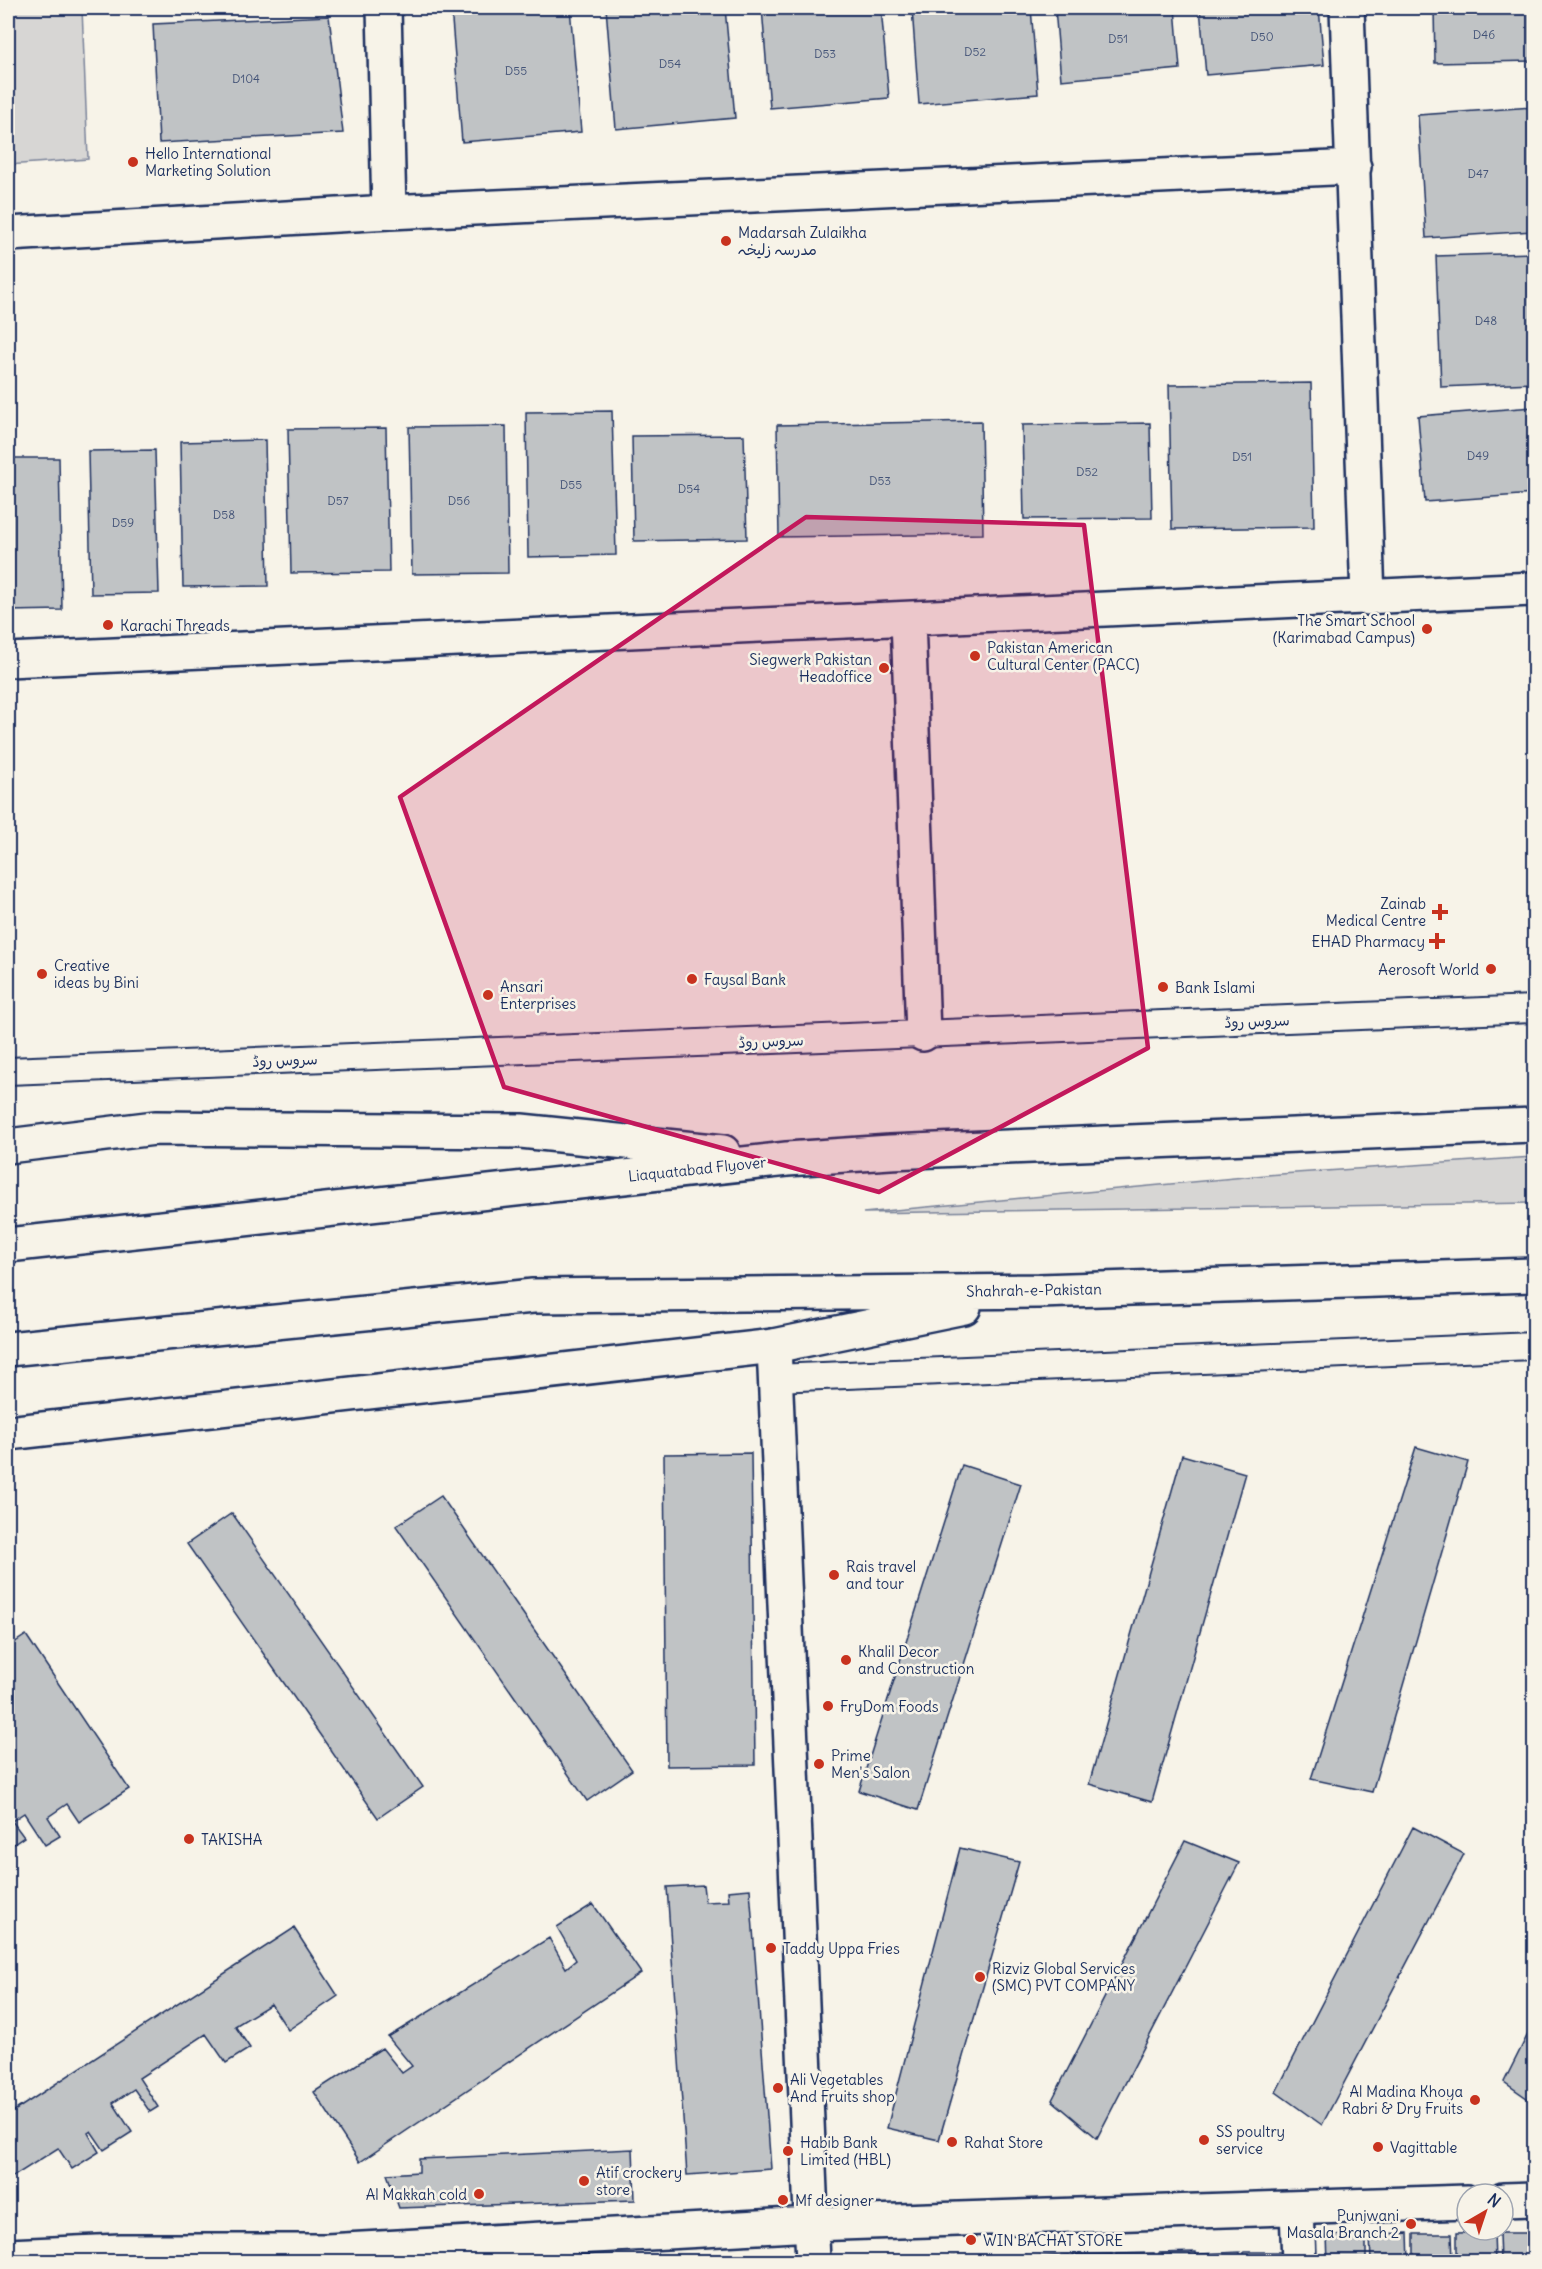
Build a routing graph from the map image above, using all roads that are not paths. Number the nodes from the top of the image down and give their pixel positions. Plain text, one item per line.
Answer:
1 (384, 8) edge
2 (1347, 8) edge
3 (1354, 167) junction
4 (389, 212) junction
5 (8, 234) edge
6 (1534, 589) edge
7 (1368, 598) junction
8 (908, 619) junction
9 (8, 660) edge
10 (1534, 1009) edge
11 (923, 1034) junction
12 (8, 1071) edge
13 (1534, 1125) edge
14 (8, 1146) edge
15 (787, 1159) junction
16 (8, 1245) edge
17 (1534, 1275) edge
18 (1039, 1291) junction
19 (774, 1346) junction
20 (1534, 1346) edge
21 (8, 1349) edge
22 (776, 1378) junction
23 (8, 1433) edge
24 (1534, 2199) edge
25 (1515, 2200) edge
26 (1455, 2202) edge
27 (1297, 2209) junction
28 (811, 2224) junction
29 (8, 2256) edge
30 (120, 2256) edge
31 (327, 2256) edge
32 (813, 2262) edge
33 (1299, 2262) edge

1 - 4 main road
2 - 3 main road
3 - 4 main road
3 - 7 main road
4 - 5 main road
6 - 7 main road
7 - 8 main road
8 - 9 main road
8 - 11 main road
10 - 11 lane, سروس روڈ
11 - 12 lane, سروس روڈ
13 - 15 main road, Liaquatabad Flyover
14 - 15 main road
15 - 16 main road, Liaquatabad Flyover
17 - 18 main road, Shahrah-e-Pakistan
18 - 19 main road
18 - 21 main road, Shahrah-e-Pakistan
19 - 22 main road
19 - 23 main road
20 - 22 lane
22 - 28 main road
24 - 25 main road
26 - 27 main road
27 - 28 main road
27 - 33 main road
28 - 31 main road
28 - 32 main road
29 - 30 main road
30 - 31 main road

